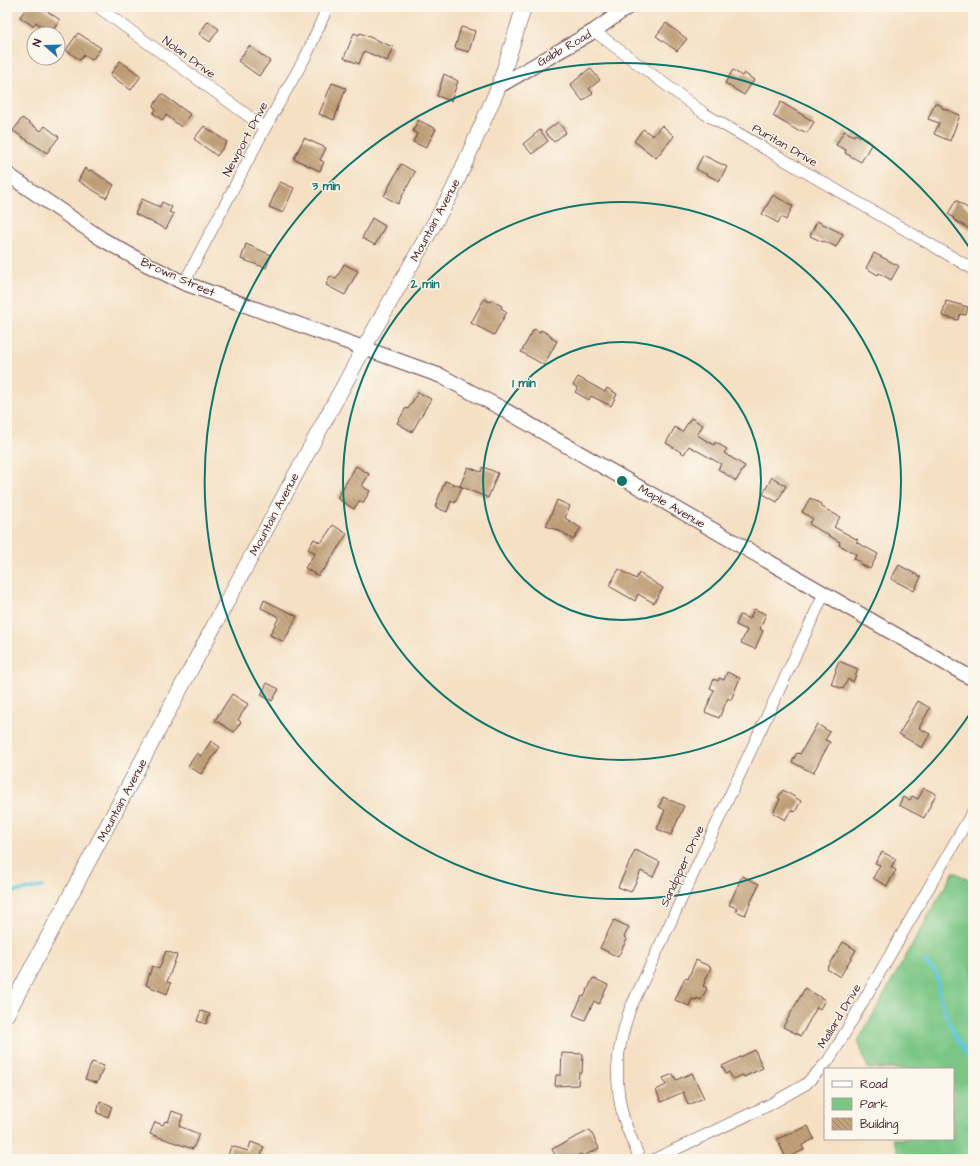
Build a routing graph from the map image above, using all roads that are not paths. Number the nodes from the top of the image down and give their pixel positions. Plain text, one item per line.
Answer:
1 (98, 7) edge
2 (326, 7) edge
3 (524, 7) edge
4 (628, 7) edge
5 (594, 31) junction
6 (499, 86) junction
7 (265, 128) junction
8 (7, 174) edge
9 (973, 269) edge
10 (184, 283) junction
11 (364, 348) junction
12 (824, 594) junction
13 (973, 679) edge
14 (973, 811) edge
15 (7, 1014) edge
16 (640, 1159) edge
17 (655, 1159) edge

1 - 7 street, Nolan Drive
2 - 7 street, Newport Drive
3 - 6 main road, Mountain Avenue
4 - 5 street, Gabb Road
5 - 6 street, Gabb Road
5 - 9 street, Puritan Drive
6 - 11 main road, Mountain Avenue
7 - 10 street, Newport Drive
8 - 10 street, Brown Street
10 - 11 street, Brown Street
11 - 12 street, Maple Avenue
11 - 15 main road, Mountain Avenue
12 - 13 street, Maple Avenue
12 - 16 street, Sandpiper Drive
14 - 17 street, Mallard Drive

